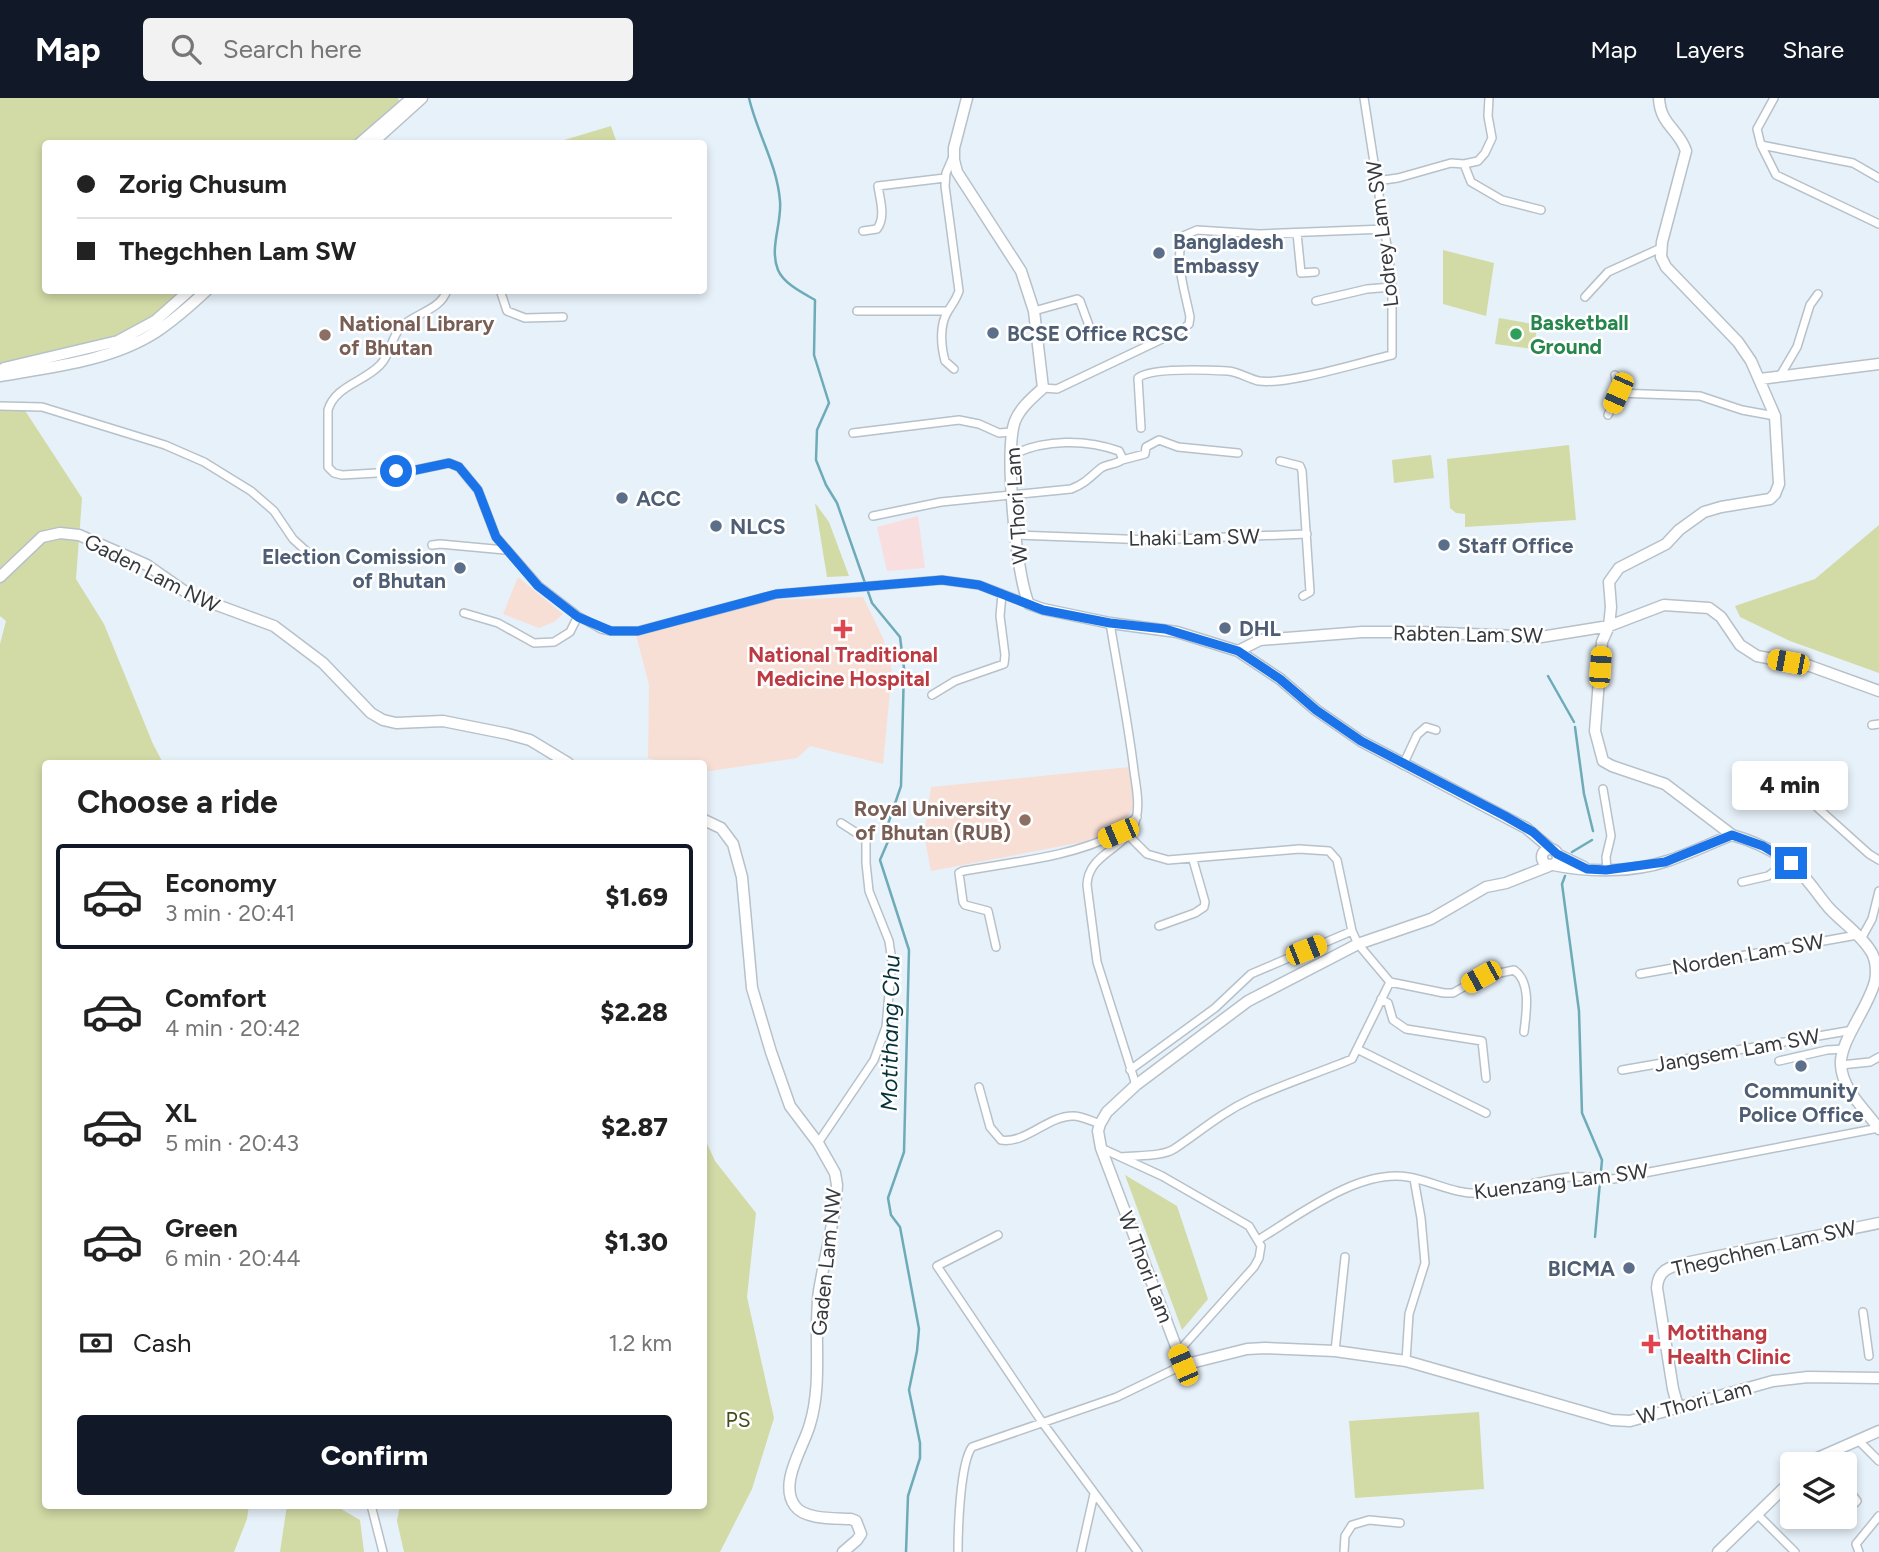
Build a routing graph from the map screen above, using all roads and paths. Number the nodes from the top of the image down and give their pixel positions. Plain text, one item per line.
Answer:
1 (412, 98) edge
2 (422, 98) edge
3 (967, 98) edge
4 (1364, 98) edge
5 (1489, 98) edge
6 (1659, 98) edge
7 (1774, 98) edge
8 (367, 140) edge
9 (368, 140) edge
10 (1761, 145) junction
11 (954, 156) junction
12 (1464, 164) junction
13 (946, 178) junction
14 (1879, 178) edge
15 (1376, 181) junction
16 (1541, 211) dead end
17 (1879, 224) edge
18 (1385, 229) junction
19 (863, 231) dead end
20 (1297, 233) junction
21 (1661, 248) junction
22 (1315, 272) dead end
23 (1392, 287) junction
24 (185, 294) edge
25 (202, 294) edge
26 (445, 294) edge
27 (501, 294) edge
28 (1818, 294) dead end
29 (1585, 297) dead end
30 (1317, 301) dead end
31 (948, 310) junction
32 (858, 311) dead end
33 (1034, 311) junction
34 (563, 317) dead end
35 (1091, 331) dead end
36 (1879, 364) edge
37 (0, 369) edge
38 (954, 369) dead end
39 (1615, 375) dead end
40 (0, 376) edge
41 (1780, 376) junction
42 (1760, 379) junction
43 (1043, 387) junction
44 (1618, 393) junction
45 (0, 406) edge
46 (1608, 415) dead end
47 (1775, 416) junction
48 (1141, 428) dead end
49 (1012, 432) junction
50 (853, 433) dead end
51 (1237, 453) dead end
52 (1012, 455) junction
53 (1122, 460) junction
54 (1280, 461) dead end
55 (1013, 495) junction
56 (873, 516) dead end
57 (1307, 534) junction
58 (1014, 535) junction
59 (432, 545) dead end
60 (506, 550) junction
61 (316, 560) dead end
62 (0, 577) edge
63 (1002, 594) junction
64 (1303, 596) dead end
65 (1029, 604) junction
66 (464, 613) dead end
67 (578, 617) junction
68 (1110, 623) junction
69 (1609, 626) junction
70 (1238, 651) junction
71 (1879, 691) edge
72 (932, 695) dead end
73 (1436, 730) dead end
74 (563, 760) edge
75 (1403, 765) junction
76 (1603, 789) dead end
77 (1810, 802) dead end
78 (1137, 817) junction
79 (707, 821) edge
80 (842, 823) dead end
81 (1128, 835) junction
82 (1732, 835) junction
83 (1781, 856) junction
84 (1549, 858) junction
85 (1193, 860) junction
86 (1879, 860) edge
87 (1606, 870) junction
88 (1742, 882) dead end
89 (1879, 891) edge
90 (1159, 926) dead end
91 (1352, 931) junction
92 (1859, 937) junction
93 (1358, 944) junction
94 (996, 947) dead end
95 (1640, 974) dead end
96 (1390, 982) junction
97 (1381, 999) junction
98 (1853, 1030) junction
99 (1524, 1032) dead end
100 (1357, 1049) junction
101 (1844, 1049) junction
102 (1879, 1057) edge
103 (1779, 1061) dead end
104 (1840, 1065) junction
105 (1130, 1070) junction
106 (1622, 1070) dead end
107 (1486, 1078) dead end
108 (1136, 1085) junction
109 (979, 1087) dead end
110 (1486, 1113) dead end
111 (1100, 1124) junction
112 (1879, 1128) edge
113 (818, 1143) junction
114 (1101, 1148) junction
115 (1121, 1157) junction
116 (1414, 1179) junction
117 (1879, 1223) edge
118 (998, 1235) dead end
119 (1258, 1240) junction
120 (1345, 1257) dead end
121 (1863, 1312) dead end
122 (1335, 1351) junction
123 (1178, 1352) junction
124 (1869, 1356) dead end
125 (1406, 1361) junction
126 (1183, 1365) junction
127 (1879, 1378) edge
128 (1678, 1407) junction
129 (1042, 1422) junction
130 (1878, 1433) edge
131 (1858, 1440) junction
132 (1832, 1452) edge
133 (1879, 1461) edge
134 (1780, 1492) edge
135 (1094, 1494) junction
136 (373, 1509) edge
137 (1757, 1514) junction
138 (1879, 1516) edge
139 (1400, 1524) dead end
140 (383, 1552) edge
141 (843, 1552) edge
142 (958, 1552) edge
143 (1080, 1552) edge
144 (1138, 1552) edge
145 (1344, 1552) edge
146 (1718, 1552) edge
147 (1795, 1552) edge
148 (1859, 1552) edge

1 - 8 main road
2 - 9 main road
3 - 11 main road
4 - 15 street, Lodrey Lam SW
5 - 12 street
6 - 21 main road
7 - 10 street
10 - 14 street
10 - 17 street
11 - 13 street
11 - 33 main road
12 - 15 street
12 - 16 street
13 - 19 street
13 - 31 street
15 - 18 street, Lodrey Lam SW
18 - 20 street
18 - 23 street, Lodrey Lam SW
20 - 22 street
20 - 43 street
21 - 29 street
21 - 42 main road
23 - 30 street
23 - 48 street, Lodrey Lam SW
24 - 37 main road
25 - 40 main road
26 - 60 street
27 - 34 street
28 - 41 street
31 - 32 street
31 - 38 street
33 - 35 street
33 - 43 main road
36 - 41 main road
39 - 44 street
41 - 42 main road
42 - 47 main road
43 - 49 main road, W Thori Lam
44 - 46 street
44 - 47 street
45 - 61 street
47 - 69 main road
49 - 50 street
49 - 52 main road, W Thori Lam
51 - 53 street
52 - 53 street
52 - 55 main road, W Thori Lam
53 - 55 street
54 - 57 street
55 - 56 street
55 - 58 main road, W Thori Lam
57 - 58 street, Lhaki Lam SW
57 - 64 street
58 - 65 main road, W Thori Lam
59 - 60 street
60 - 67 street
62 - 74 main road, Gaden Lam NW
63 - 65 street
63 - 67 street
63 - 72 street
65 - 68 main road
66 - 67 street
68 - 70 main road
68 - 78 street
69 - 70 main road, Rabten Lam SW
69 - 71 main road, Rabten Lam SW
69 - 82 main road
70 - 75 main road
73 - 75 street
75 - 84 main road
76 - 87 street
77 - 86 street
78 - 81 street
78 - 94 street
79 - 113 main road, Gaden Lam NW
80 - 113 street
81 - 85 street
81 - 105 street
82 - 83 main road
82 - 87 main road
83 - 88 street
83 - 92 main road
84 - 87 main road
84 - 93 main road
85 - 90 street
85 - 91 street
89 - 92 street
91 - 93 street
91 - 105 street
92 - 95 street, Norden Lam SW
92 - 98 main road
93 - 96 street
93 - 108 main road
96 - 97 street
96 - 99 street
97 - 100 street
97 - 107 street
98 - 101 main road
98 - 106 street, Jangsem Lam SW
100 - 110 street
100 - 115 street
101 - 103 street
101 - 104 main road
102 - 104 street
104 - 112 main road
105 - 108 street
108 - 111 main road
109 - 111 street
111 - 114 main road, W Thori Lam
112 - 116 street, Kuenzang Lam SW
113 - 141 main road, Gaden Lam NW
114 - 115 street
114 - 123 main road, W Thori Lam
115 - 119 street
116 - 119 street, Kuenzang Lam SW
116 - 125 street
117 - 128 main road, Thegchhen Lam SW
118 - 129 street
119 - 123 street
120 - 122 street
121 - 124 street
122 - 125 main road, W Thori Lam
122 - 126 main road, W Thori Lam
123 - 126 main road, W Thori Lam
125 - 128 main road, W Thori Lam
126 - 129 street
127 - 128 main road, W Thori Lam
129 - 135 street
129 - 142 street
130 - 131 main road
131 - 132 main road
131 - 133 street
134 - 137 main road
135 - 143 street
135 - 144 street
136 - 140 street
137 - 146 main road
137 - 147 street
138 - 148 street
139 - 145 street

